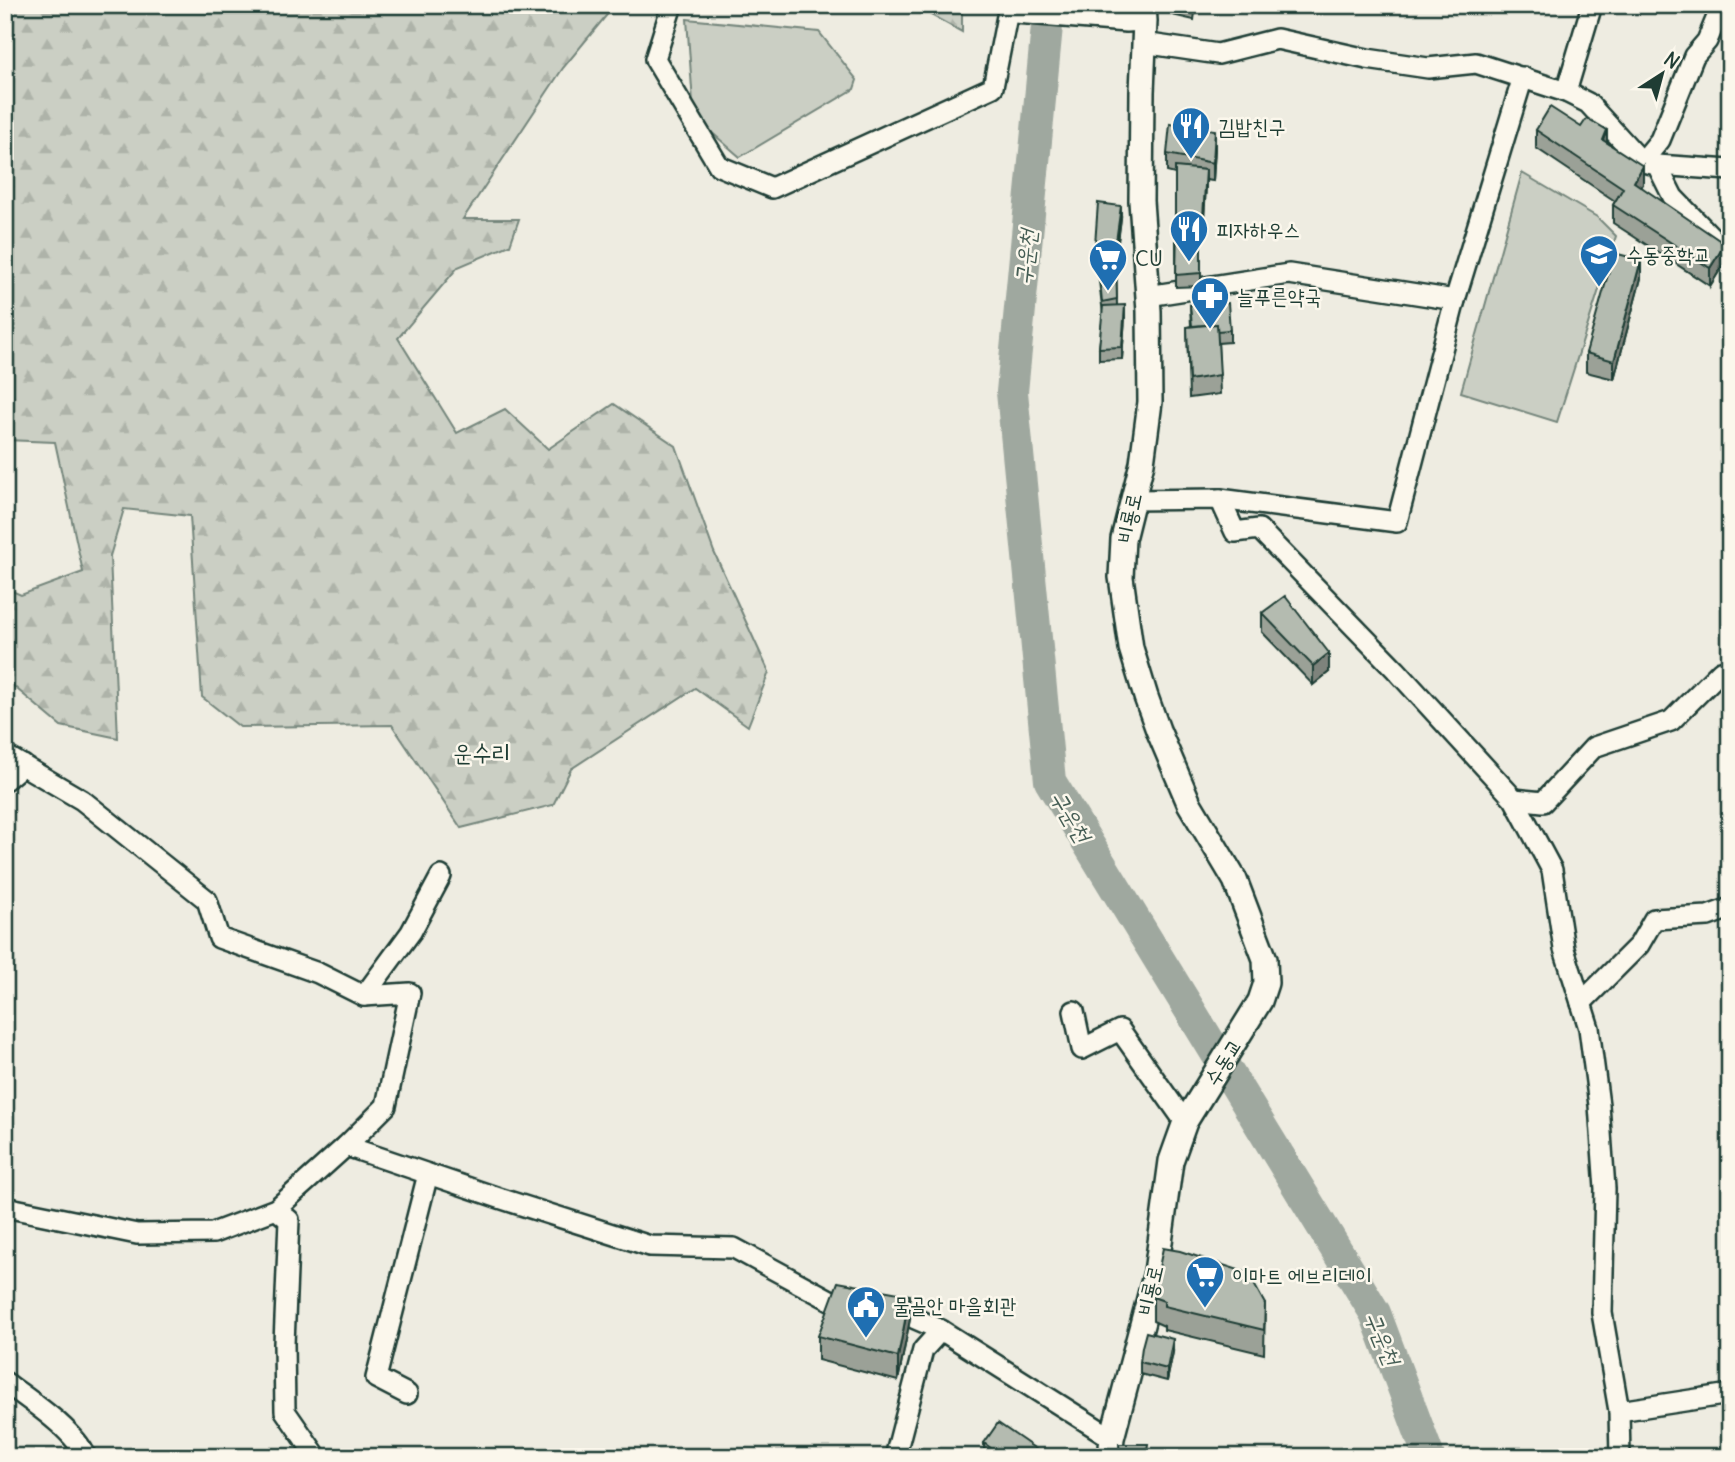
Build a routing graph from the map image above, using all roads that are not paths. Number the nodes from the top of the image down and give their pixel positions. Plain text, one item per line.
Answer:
1 (672, 5) edge
2 (1592, 5) edge
3 (1722, 5) edge
4 (1010, 10) edge
5 (1140, 23) edge
6 (1523, 77) junction
7 (1566, 92) junction
8 (1649, 163) junction
9 (1730, 170) edge
10 (1730, 256) edge
11 (1148, 296) junction
12 (1455, 300) junction
13 (1220, 499) junction
14 (1132, 500) junction
15 (1730, 670) edge
16 (5, 755) edge
17 (23, 765) junction
18 (5, 780) edge
19 (1514, 799) junction
20 (441, 876) dead end
21 (1730, 908) edge
22 (364, 996) junction
23 (1260, 1001) joint
24 (1581, 1003) junction
25 (1074, 1011) dead end
26 (1185, 1122) junction
27 (346, 1146) junction
28 (428, 1174) junction
29 (5, 1207) edge
30 (275, 1209) junction
31 (940, 1330) junction
32 (5, 1382) edge
33 (407, 1394) dead end
34 (1730, 1394) edge
35 (1619, 1411) junction
36 (1111, 1448) edge
37 (86, 1457) edge
38 (317, 1457) edge
39 (895, 1457) edge
40 (1620, 1457) edge

1 - 4 street
2 - 7 street
3 - 8 street
4 - 5 street
5 - 6 street
5 - 11 main road, 비룡로
6 - 7 street
6 - 12 street
7 - 8 street
8 - 9 street
8 - 10 street
11 - 12 street
11 - 14 main road, 비룡로
12 - 13 street
13 - 14 street
13 - 19 street
14 - 23 main road, 비룡로
15 - 19 street
16 - 17 street
17 - 18 street
17 - 22 street
19 - 24 street
20 - 22 street
21 - 24 street
22 - 27 street
23 - 26 main road, 수동교
24 - 35 street
25 - 26 street
26 - 36 main road, 비룡로
27 - 28 street
27 - 30 street
28 - 31 street
28 - 33 street
29 - 30 street
30 - 38 street
31 - 36 street
31 - 39 street
32 - 37 street
34 - 35 street
35 - 40 street

